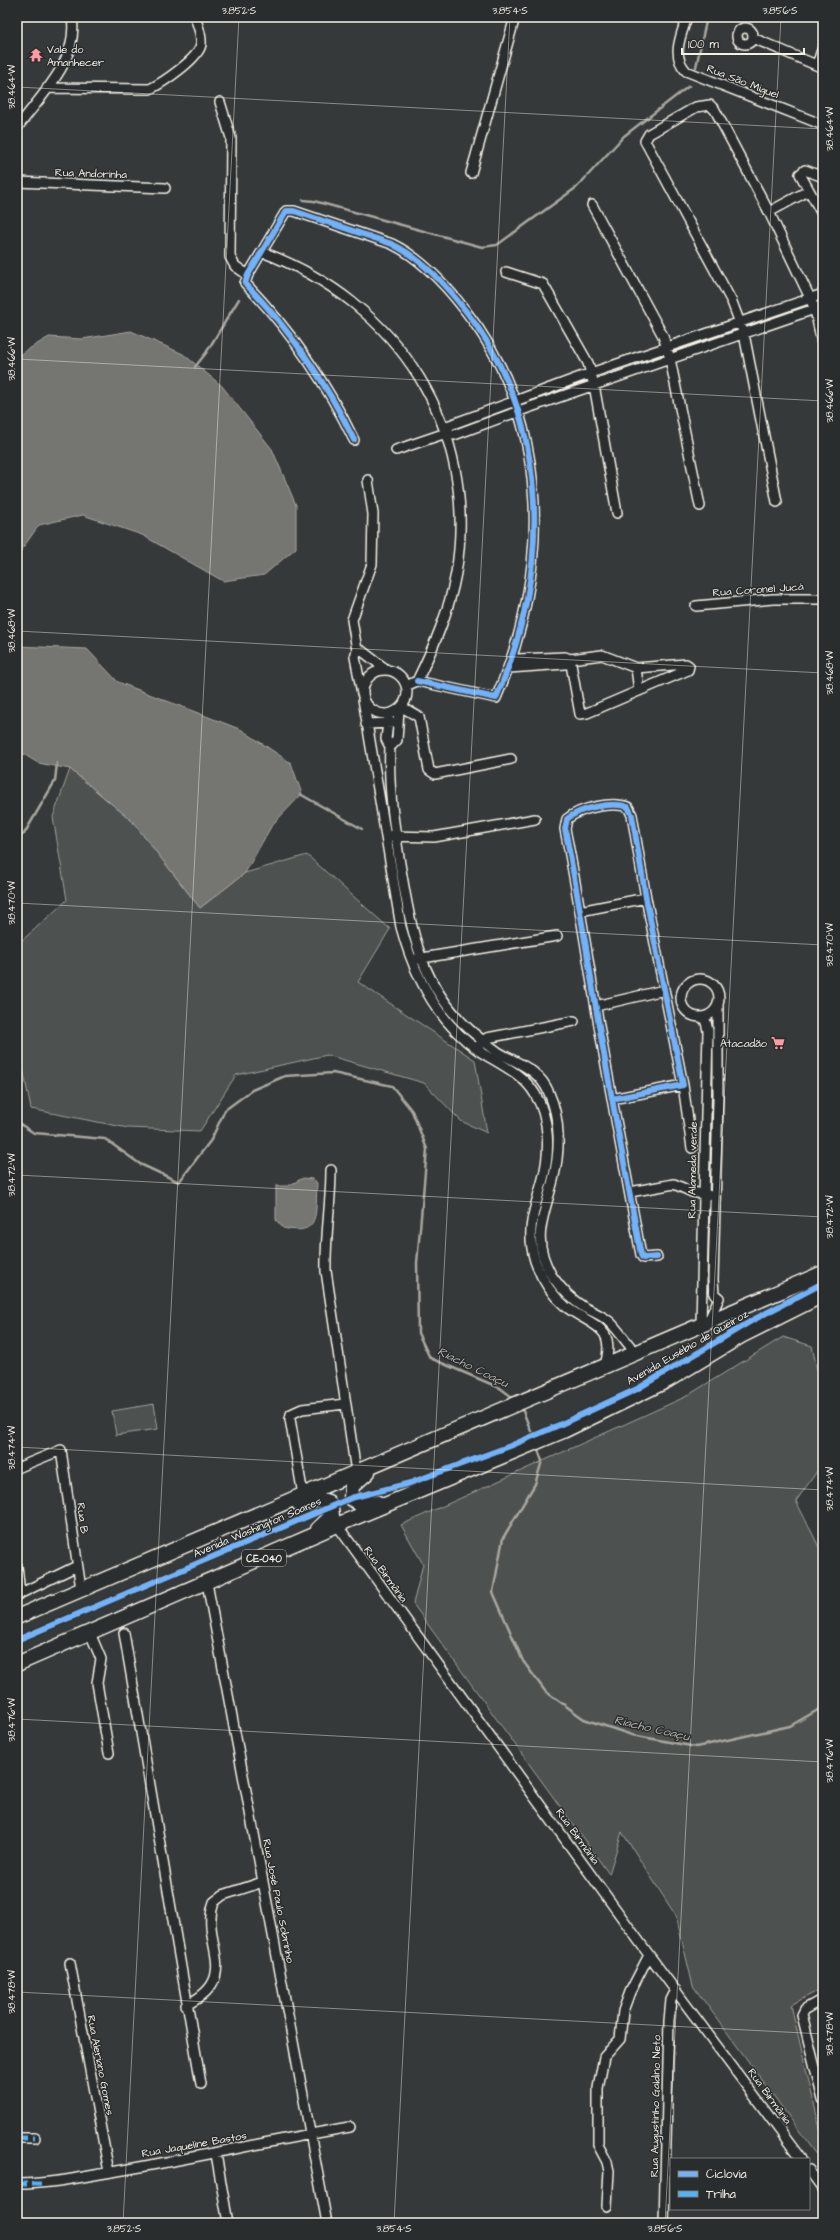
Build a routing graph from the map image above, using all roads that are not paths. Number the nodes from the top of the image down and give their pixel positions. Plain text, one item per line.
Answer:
1 (72, 17) edge
2 (195, 17) edge
3 (516, 17) edge
4 (687, 17) edge
5 (753, 38) dead end
6 (823, 47) edge
7 (820, 66) edge
8 (47, 88) junction
9 (220, 102) dead end
10 (823, 125) edge
11 (17, 127) edge
12 (471, 173) dead end
13 (823, 177) edge
14 (17, 182) edge
15 (165, 188) dead end
16 (808, 191) junction
17 (592, 205) dead end
18 (823, 211) edge
19 (769, 212) junction
20 (262, 252) junction
21 (506, 272) dead end
22 (248, 275) junction
23 (823, 294) edge
24 (810, 298) junction
25 (819, 308) edge
26 (740, 322) junction
27 (744, 334) junction
28 (667, 348) junction
29 (823, 348) edge
30 (670, 359) junction
31 (591, 373) junction
32 (594, 385) junction
33 (515, 401) junction
34 (518, 411) junction
35 (446, 433) junction
36 (354, 440) dead end
37 (396, 450) dead end
38 (368, 480) dead end
39 (777, 502) dead end
40 (700, 506) dead end
41 (617, 514) dead end
42 (823, 599) edge
43 (696, 606) dead end
44 (357, 650) junction
45 (512, 657) junction
46 (570, 659) junction
47 (509, 668) junction
48 (636, 668) junction
49 (387, 670) junction
50 (417, 681) junction
51 (406, 686) junction
52 (639, 691) junction
53 (363, 696) junction
54 (400, 709) junction
55 (388, 719) junction
56 (399, 720) junction
57 (366, 724) junction
58 (390, 752) junction
59 (372, 757) junction
60 (511, 760) dead end
61 (535, 819) dead end
62 (396, 835) junction
63 (386, 836) junction
64 (646, 898) junction
65 (580, 911) junction
66 (557, 936) dead end
67 (421, 958) junction
68 (411, 960) junction
69 (664, 990) junction
70 (718, 1003) junction
71 (596, 1006) junction
72 (702, 1017) junction
73 (574, 1021) dead end
74 (482, 1041) junction
75 (476, 1049) junction
76 (522, 1064) junction
77 (536, 1073) junction
78 (516, 1075) junction
79 (527, 1083) junction
80 (683, 1085) junction
81 (550, 1094) junction
82 (538, 1099) junction
83 (612, 1099) junction
84 (555, 1114) junction
85 (544, 1116) junction
86 (692, 1148) dead end
87 (331, 1170) dead end
88 (630, 1192) junction
89 (704, 1195) junction
90 (716, 1195) junction
91 (657, 1257) dead end
92 (823, 1273) edge
93 (823, 1295) edge
94 (705, 1322) junction
95 (635, 1352) junction
96 (605, 1365) junction
97 (345, 1404) junction
98 (500, 1411) joint
99 (381, 1462) junction
100 (17, 1468) edge
101 (356, 1472) junction
102 (303, 1495) junction
103 (396, 1501) junction
104 (283, 1503) junction
105 (337, 1525) junction
106 (301, 1541) junction
107 (17, 1566) edge
108 (77, 1566) junction
109 (207, 1583) junction
110 (81, 1589) junction
111 (19, 1594) edge
112 (17, 1617) edge
113 (90, 1632) junction
114 (124, 1633) dead end
115 (17, 1664) edge
116 (109, 1753) dead end
117 (263, 1882) junction
118 (649, 1955) junction
119 (70, 1963) dead end
120 (676, 1990) junction
121 (823, 1999) edge
122 (186, 2005) junction
123 (201, 2084) dead end
124 (823, 2100) edge
125 (350, 2127) dead end
126 (310, 2134) junction
127 (17, 2138) edge
128 (35, 2138) dead end
129 (216, 2154) junction
130 (800, 2158) edge
131 (810, 2171) edge
132 (109, 2172) junction
133 (17, 2184) edge
134 (823, 2190) edge
135 (607, 2206) dead end
136 (228, 2223) edge
137 (327, 2223) edge
138 (664, 2223) edge

1 - 8 street
2 - 8 street
3 - 12 street
4 - 10 street, Rua São Miguel
5 - 7 street
6 - 7 street
8 - 11 street
9 - 22 street
13 - 16 street
14 - 15 street, Rua Andorinha
16 - 18 street
16 - 19 street
17 - 28 street
19 - 24 street
19 - 26 street
20 - 22 street
20 - 33 street
20 - 35 street
21 - 31 street
22 - 36 street
23 - 24 street
24 - 25 street
24 - 26 street
25 - 27 street
25 - 29 street
26 - 27 street
26 - 28 street
27 - 30 street
27 - 39 street
28 - 30 street
28 - 31 street
30 - 32 street
30 - 40 street
31 - 32 street
31 - 33 street
32 - 34 street
32 - 41 street
33 - 34 street
33 - 35 street
34 - 35 street
34 - 45 street
35 - 37 street
35 - 50 street
38 - 44 street
42 - 43 street, Rua Coronel Jucá
44 - 49 street
44 - 53 street
45 - 46 street
45 - 47 street
46 - 47 street
46 - 48 street
46 - 52 street
47 - 50 street
48 - 52 street
48 - 52 street
49 - 51 street
49 - 53 street
50 - 51 street
51 - 54 street
53 - 55 street
53 - 57 street
54 - 55 street
54 - 56 street
54 - 60 street
55 - 56 street
55 - 57 street
55 - 58 street
56 - 58 street
57 - 59 street
58 - 59 street
58 - 62 street
59 - 63 street
61 - 62 street
62 - 63 street
62 - 67 street
63 - 68 street
64 - 65 street
64 - 65 street
64 - 69 street
65 - 71 street
66 - 67 street
67 - 68 street
67 - 74 street
68 - 75 street
69 - 71 street
69 - 80 street
70 - 72 street
70 - 72 street
70 - 90 street
71 - 83 street
72 - 89 street, Rua Alameda verde
73 - 74 street
74 - 75 street
74 - 76 street
75 - 78 street
76 - 77 street
76 - 78 street
77 - 79 street
77 - 81 street
78 - 79 street
79 - 82 street
80 - 83 street
80 - 86 street
81 - 82 street
81 - 84 street
82 - 85 street
83 - 88 street
84 - 85 street
84 - 95 street
85 - 96 street
87 - 97 street
88 - 89 street
88 - 91 street
89 - 90 street
89 - 94 street, Rua Alameda verde
90 - 94 street
92 - 94 highway, Avenida Eusébio de Queiroz
93 - 103 highway, Avenida Eusébio de Queiroz / CE-040
94 - 95 highway, Avenida Eusébio de Queiroz
95 - 96 highway, Avenida Eusébio de Queiroz
96 - 98 highway, Avenida Eusébio de Queiroz
97 - 101 street
97 - 102 street
98 - 99 highway, Avenida Washington Soares
99 - 101 highway, Avenida Washington Soares
99 - 103 highway
100 - 108 street, Rua B
101 - 102 highway, Avenida Washington Soares
102 - 104 highway, Avenida Washington Soares
103 - 105 highway, CE-040
104 - 106 highway
104 - 110 highway, Avenida Washington Soares
105 - 106 highway, CE-040
105 - 118 street, Rua Birmânia
106 - 109 highway, CE-040
107 - 111 street
108 - 110 street, Rua B
108 - 111 street
109 - 113 highway, CE-040
109 - 117 street, Rua José Paulo Sobrinho
110 - 112 highway, Avenida Washington Soares
113 - 115 highway, CE-040
113 - 116 street
114 - 122 street
117 - 122 street
117 - 126 street, Rua José Paulo Sobrinho
118 - 120 street, Rua Birmânia
118 - 135 street
119 - 132 street, Rua Aleriano Gomes
120 - 130 street, Rua Birmânia
120 - 138 street, Rua Augustinho Galdino Neto
121 - 124 street
122 - 123 street
125 - 126 street, Rua Jaqueline Bastos
126 - 129 street, Rua Jaqueline Bastos
126 - 137 street, Rua José Paulo Sobrinho
127 - 128 street
129 - 132 street, Rua Jaqueline Bastos
129 - 136 street
131 - 134 street
132 - 133 street, Rua Jaqueline Bastos

